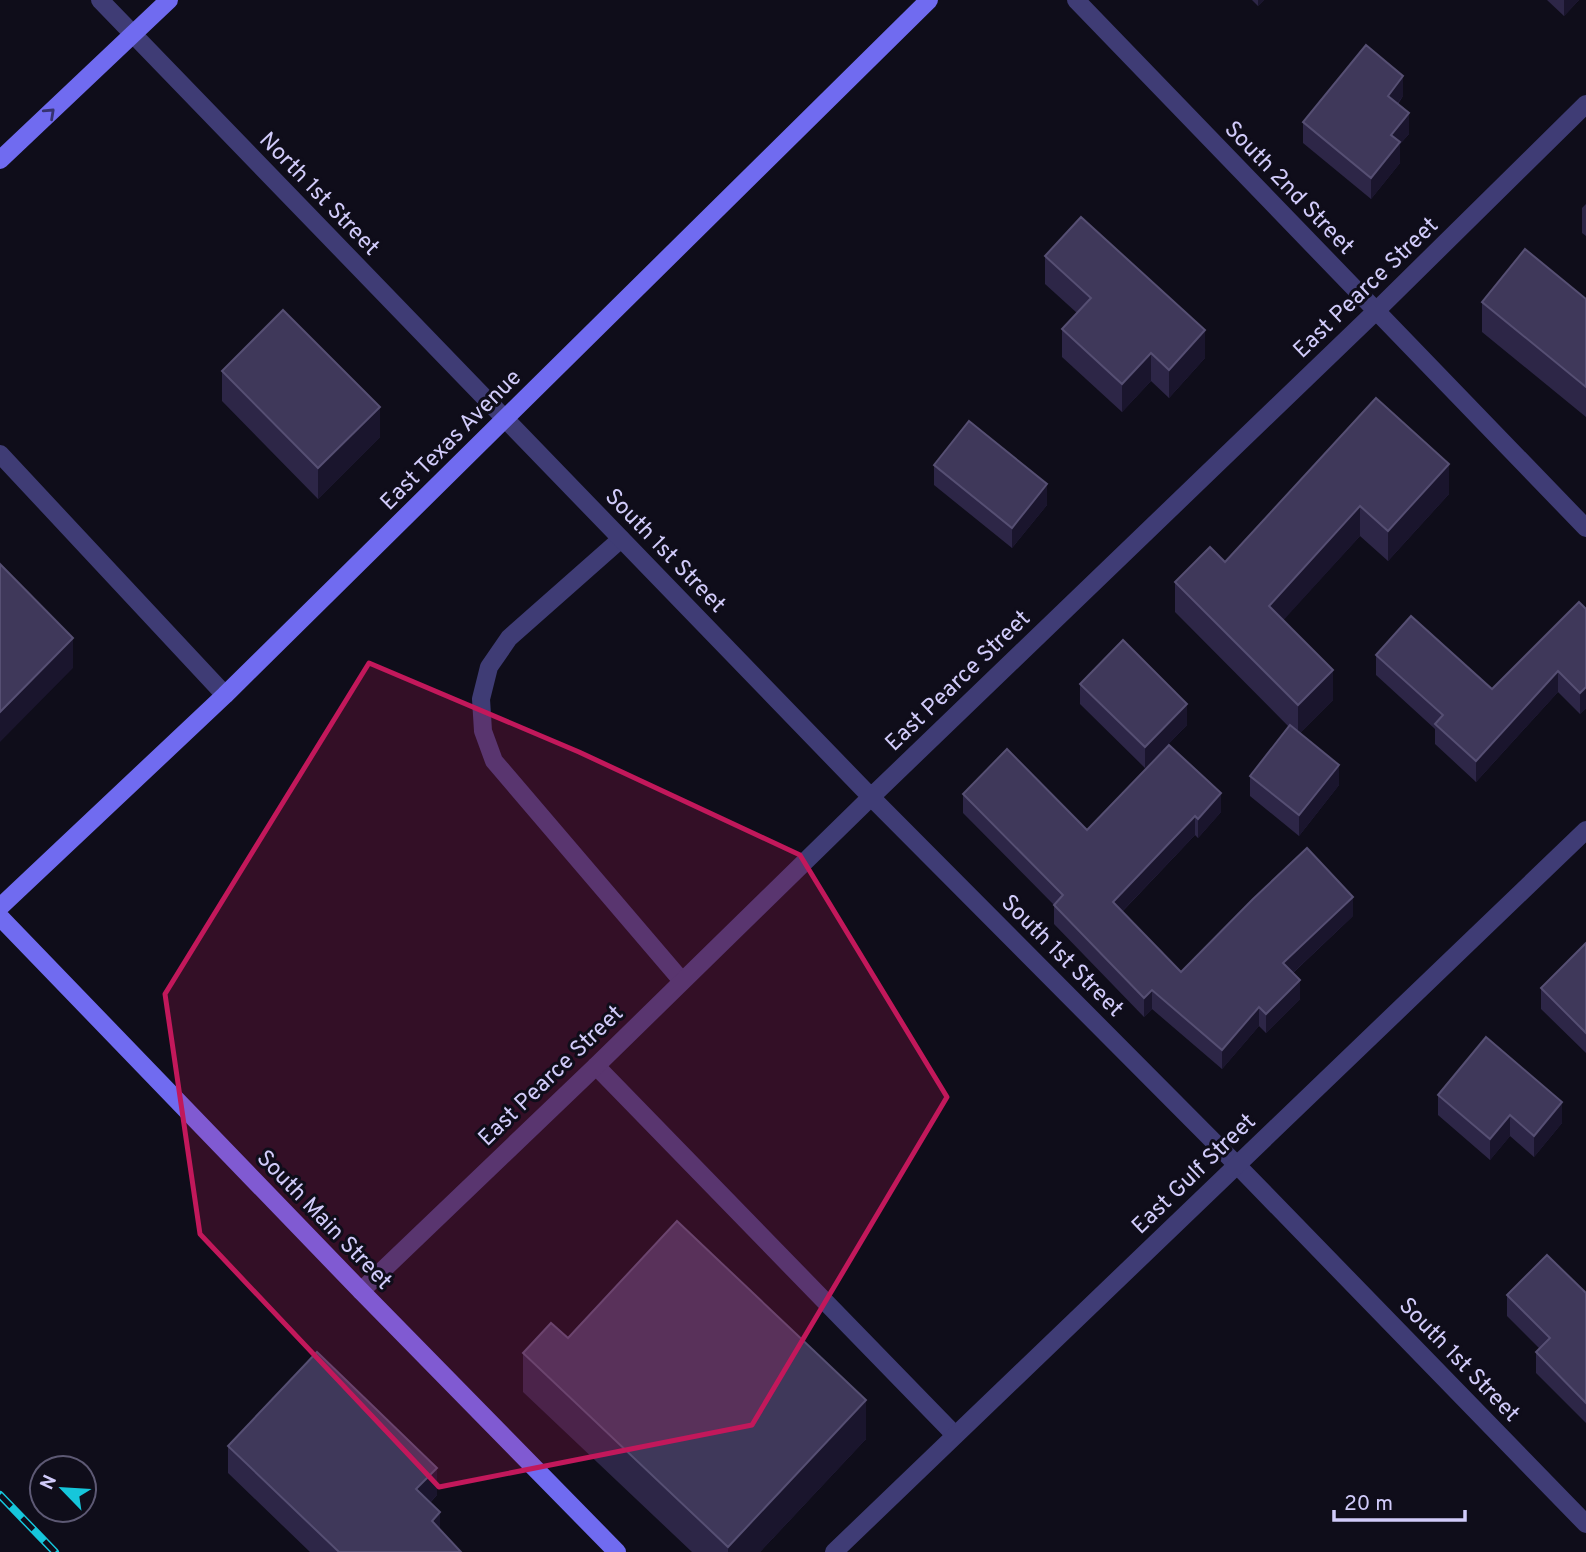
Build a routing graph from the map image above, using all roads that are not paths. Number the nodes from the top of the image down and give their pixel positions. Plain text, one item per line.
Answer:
1 (100, 0) edge
2 (169, 0) edge
3 (929, 0) edge
4 (1076, 0) edge
5 (132, 34) junction
6 (1586, 104) edge
7 (0, 160) edge
8 (1376, 311) junction
9 (506, 419) junction
10 (0, 454) edge
11 (1586, 528) edge
12 (621, 539) junction
13 (225, 695) junction
14 (871, 797) junction
15 (1586, 830) edge
16 (0, 907) edge
17 (0, 917) edge
18 (682, 981) junction
19 (596, 1066) junction
20 (1237, 1165) junction
21 (361, 1291) junction
22 (955, 1435) junction
23 (1586, 1524) edge
24 (617, 1552) edge
25 (834, 1552) edge

1 - 5 street, North 1st Street
2 - 5 main road
3 - 9 main road, East Texas Avenue
4 - 8 street, South 2nd Street
7 -> 5 main road
5 - 9 street, North 1st Street
6 - 8 street, East Pearce Street
8 - 11 street, South 2nd Street
8 - 14 street, East Pearce Street
9 - 12 street, South 1st Street
9 - 13 main road, East Texas Avenue
10 - 13 street
12 - 14 street, South 1st Street
12 - 18 street
13 - 16 main road, East Texas Avenue
14 - 18 street, East Pearce Street
14 - 20 street, South 1st Street
15 - 20 street, East Gulf Street
17 - 21 main road, South Main Street
18 - 19 street, East Pearce Street
19 - 21 street, East Pearce Street
19 - 22 street
20 - 22 street, East Gulf Street
20 - 23 street, South 1st Street
21 - 24 main road, South Main Street
22 - 25 street, East Gulf Street

